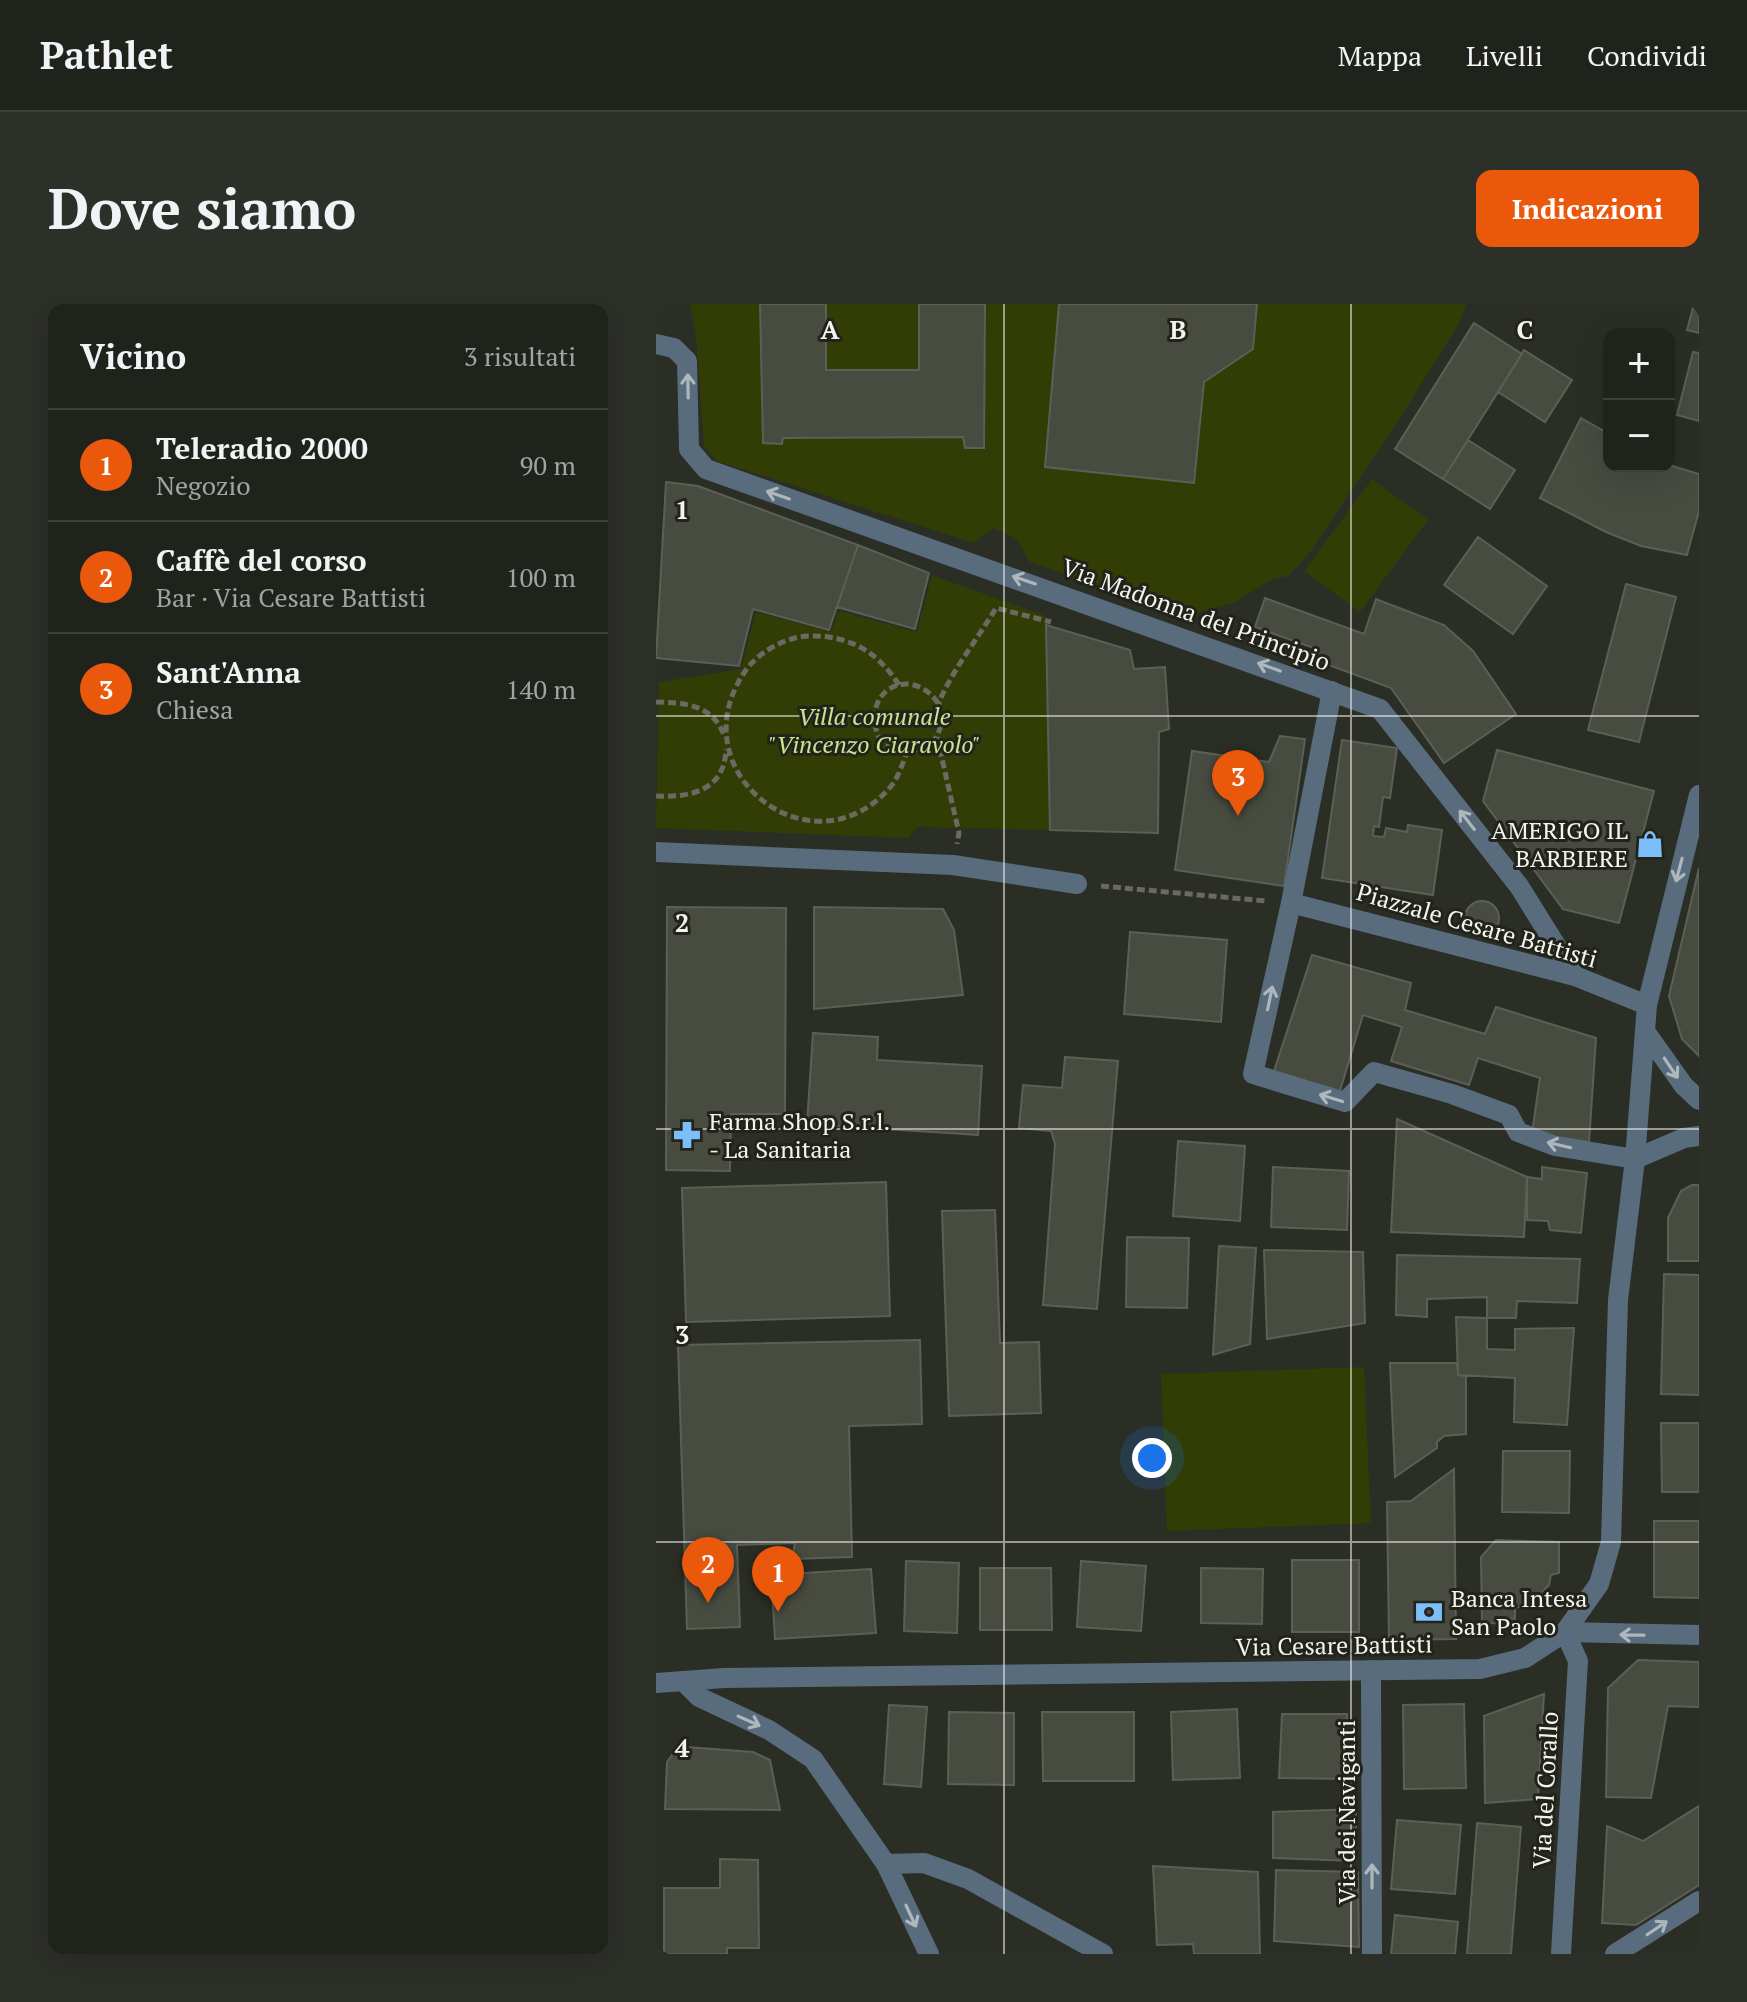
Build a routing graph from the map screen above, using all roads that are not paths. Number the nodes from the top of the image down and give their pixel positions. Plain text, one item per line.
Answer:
1 (656, 344) edge
2 (1332, 691) junction
3 (1699, 795) edge
4 (656, 852) edge
5 (1077, 884) road end
6 (1291, 903) junction
7 (1575, 976) junction
8 (1647, 1005) junction
9 (1647, 1034) junction
10 (1699, 1100) edge
11 (1699, 1136) edge
12 (1635, 1159) junction
13 (1565, 1632) junction
14 (1699, 1635) edge
15 (1371, 1670) junction
16 (683, 1681) junction
17 (656, 1683) edge
18 (886, 1864) junction
19 (1699, 1901) edge
20 (929, 1954) edge
21 (1103, 1954) edge
22 (1372, 1954) edge
23 (1561, 1954) edge
24 (1615, 1954) edge

2 -> 1 street, Via Madonna del Principio
2 - 6 street
7 -> 2 street, Via Madonna del Principio
3 -> 8 street, Via Cesare Battisti
4 - 5 street
6 - 7 street, Piazzale Cesare Battisti
12 -> 6 street
7 - 8 street, Piazzale Cesare Battisti
8 - 9 street, Via Cesare Battisti
9 -> 10 street
9 - 12 street, Via Cesare Battisti
11 - 12 street
12 - 13 street, Via Cesare Battisti
14 -> 13 street
13 - 15 street, Via Cesare Battisti
13 - 23 street, Via del Corallo
15 - 16 street, Via Cesare Battisti
22 -> 15 street, Via dei Naviganti
16 - 17 street, Via Cesare Battisti
16 -> 18 street
18 -> 20 street
18 - 21 street
24 -> 19 street

